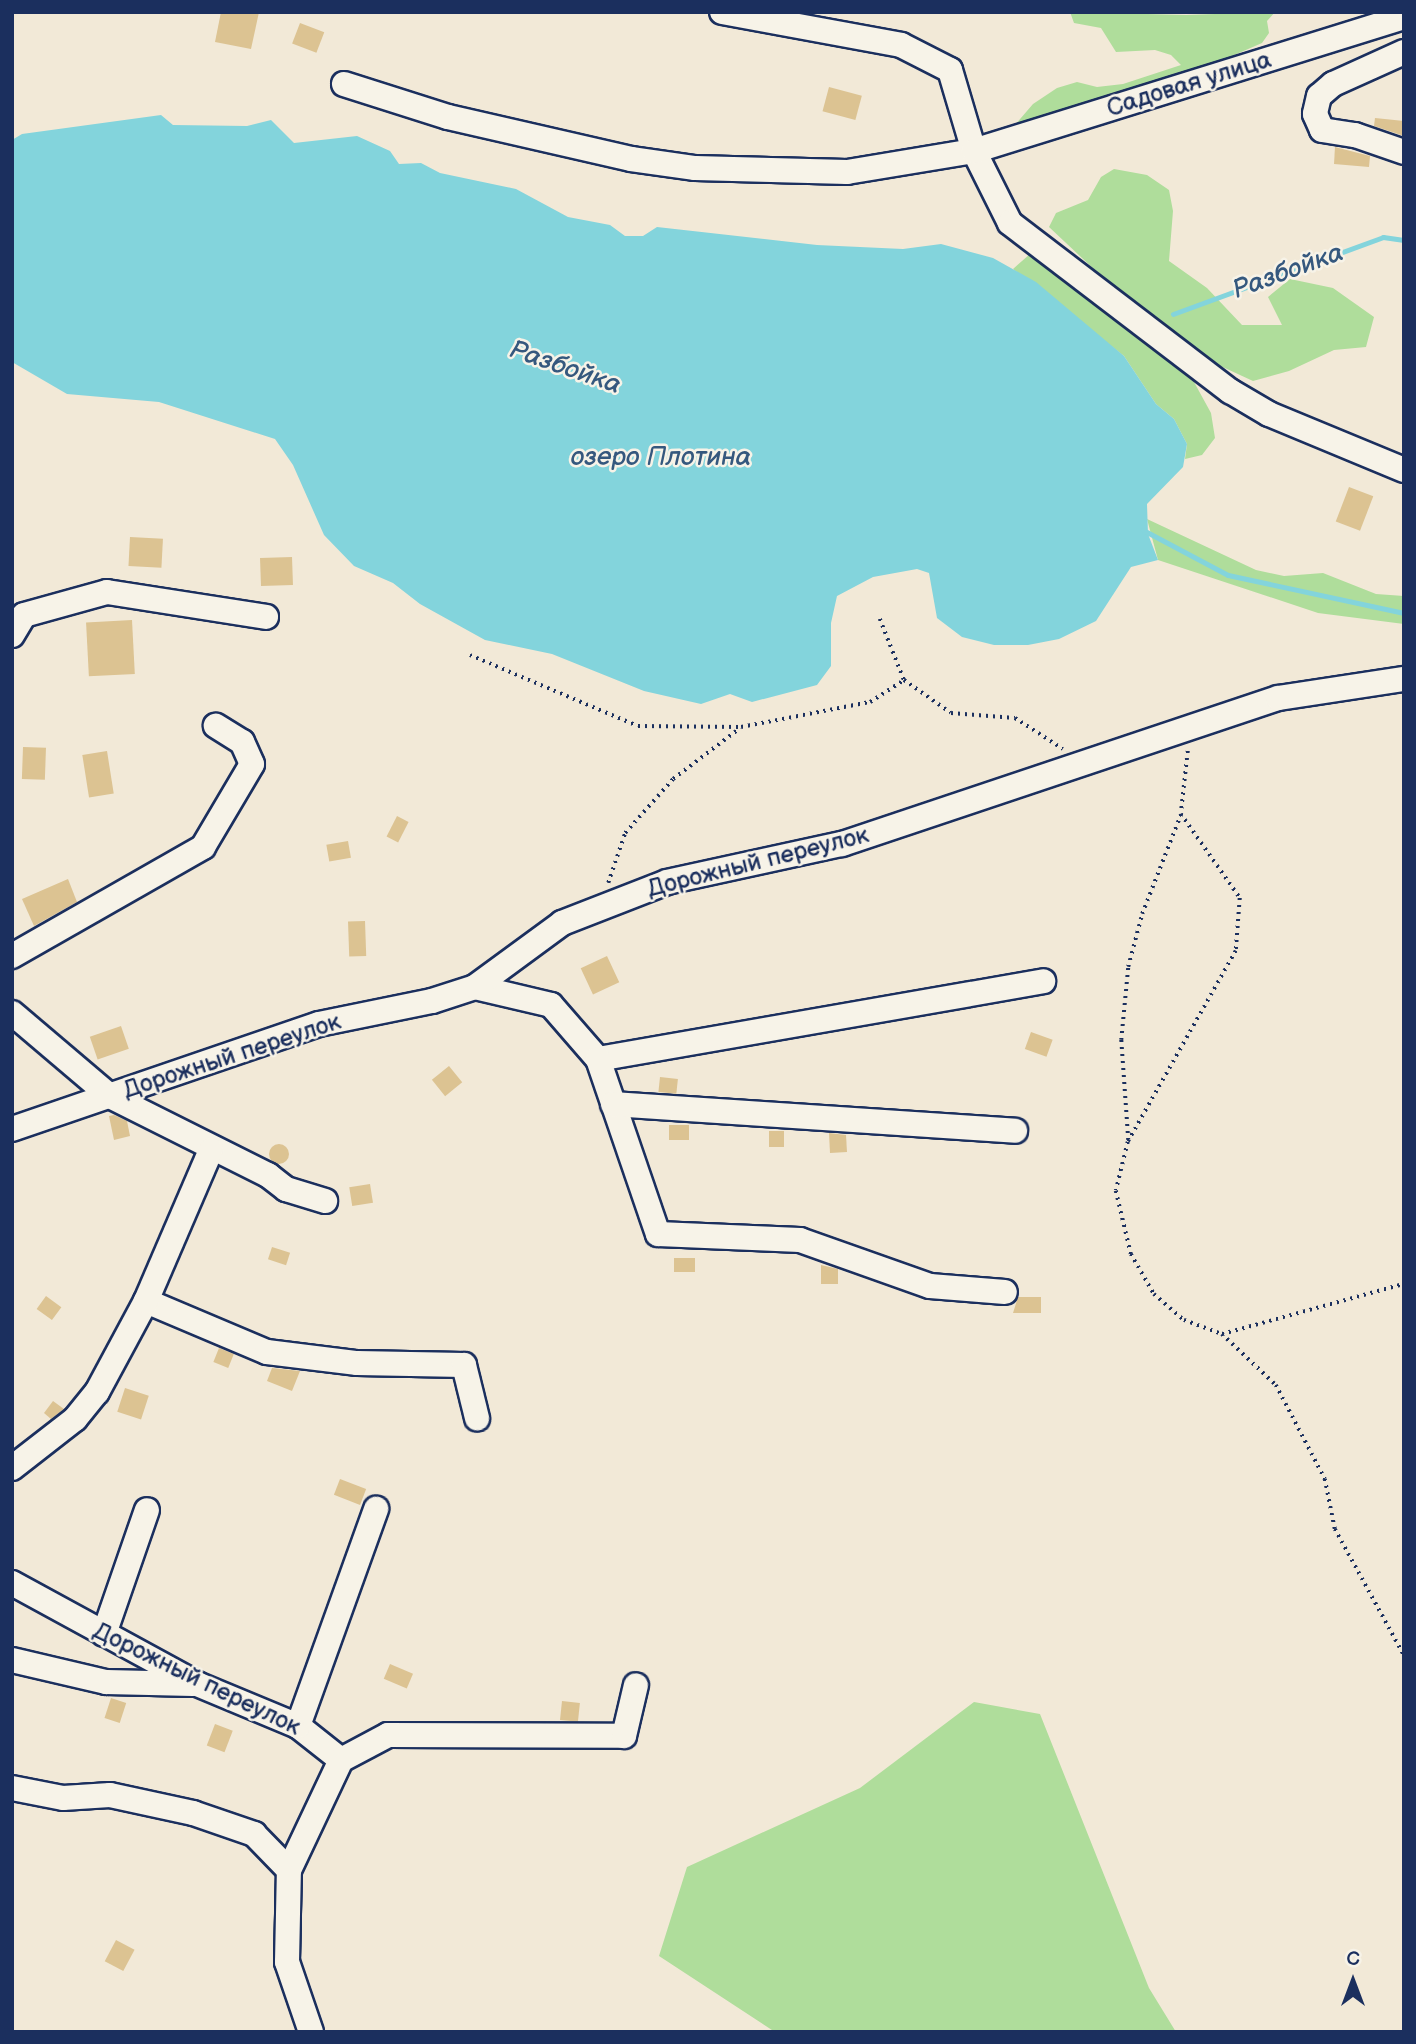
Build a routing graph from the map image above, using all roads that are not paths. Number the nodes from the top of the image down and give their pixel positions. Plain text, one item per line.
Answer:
1 (722, 12) edge
2 (1404, 17) edge
3 (1404, 52) edge
4 (344, 84) dead end
5 (974, 151) junction
6 (1404, 152) edge
7 (1404, 470) edge
8 (266, 617) dead end
9 (12, 635) edge
10 (1404, 679) edge
11 (216, 726) dead end
12 (12, 956) edge
13 (1043, 981) dead end
14 (475, 987) junction
15 (12, 1013) edge
16 (598, 1059) junction
17 (110, 1096) junction
18 (613, 1104) junction
19 (12, 1129) edge
20 (1015, 1131) dead end
21 (211, 1150) junction
22 (325, 1201) dead end
23 (1005, 1292) dead end
24 (146, 1301) junction
25 (477, 1418) dead end
26 (12, 1468) edge
27 (376, 1509) dead end
28 (147, 1510) dead end
29 (12, 1583) edge
30 (104, 1634) junction
31 (12, 1660) edge
32 (197, 1684) junction
33 (636, 1685) dead end
34 (298, 1726) junction
35 (341, 1760) junction
36 (12, 1788) edge
37 (289, 1870) junction
38 (311, 2032) edge

1 - 5 street
2 - 5 street, Садовая улица
3 - 6 street
4 - 5 street, Садовая улица
5 - 7 street
8 - 9 street
10 - 14 street, Дорожный переулок
11 - 12 street
13 - 16 street
14 - 16 street
14 - 17 street, Дорожный переулок
15 - 17 street
16 - 18 street
17 - 19 street, Дорожный переулок
17 - 21 street
18 - 20 street
18 - 23 street
21 - 22 street
21 - 24 street
24 - 25 street
24 - 26 street
27 - 34 street
28 - 30 street
29 - 30 street, Дорожный переулок
30 - 32 street, Дорожный переулок
31 - 32 street
32 - 34 street, Дорожный переулок
33 - 35 street
34 - 35 street, Дорожный переулок
35 - 37 street
36 - 37 street
37 - 38 street

